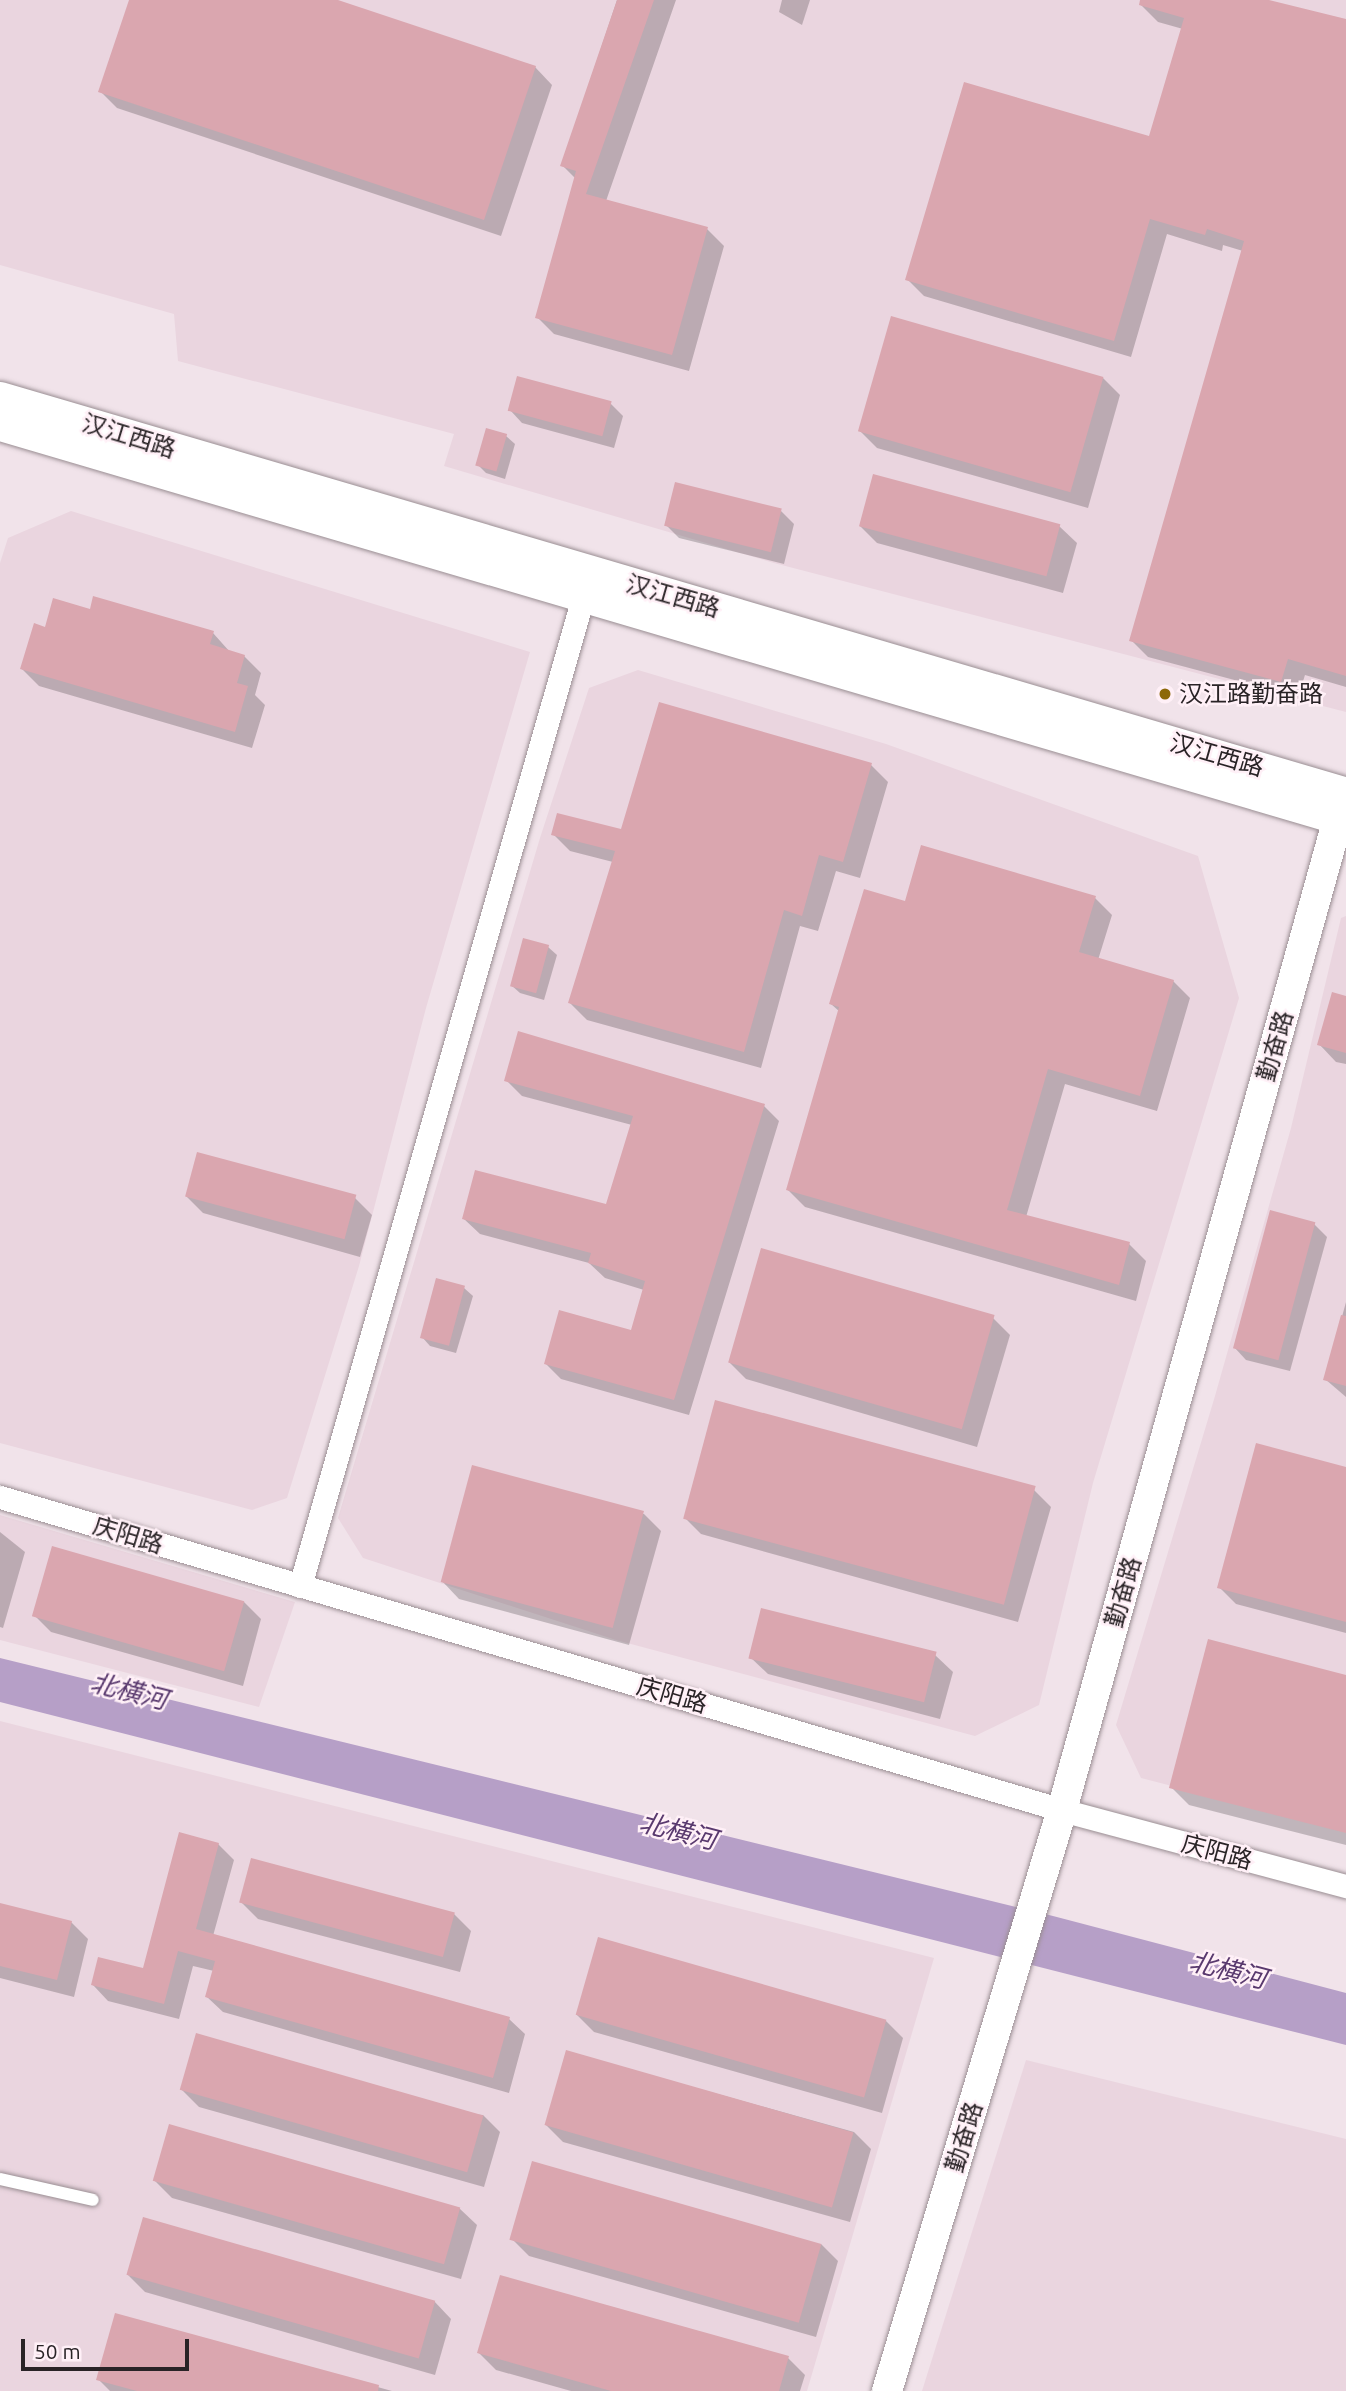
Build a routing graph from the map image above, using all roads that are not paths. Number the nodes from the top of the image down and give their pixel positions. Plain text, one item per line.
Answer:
1 (2, 411) edge
2 (586, 586) junction
3 (1344, 803) edge
4 (0, 1497) edge
5 (300, 1586) junction
6 (1062, 1810) junction
7 (1346, 1886) edge
8 (0, 2179) edge
9 (93, 2200) dead end
10 (887, 2391) edge

1 - 2 main road, 汉江西路
2 - 3 main road, 汉江西路
2 - 5 street
3 - 6 street, 勤奋路
4 - 5 street, 庆阳路
5 - 6 street, 庆阳路
6 - 7 street, 庆阳路
6 - 10 street, 勤奋路
8 - 9 lane

